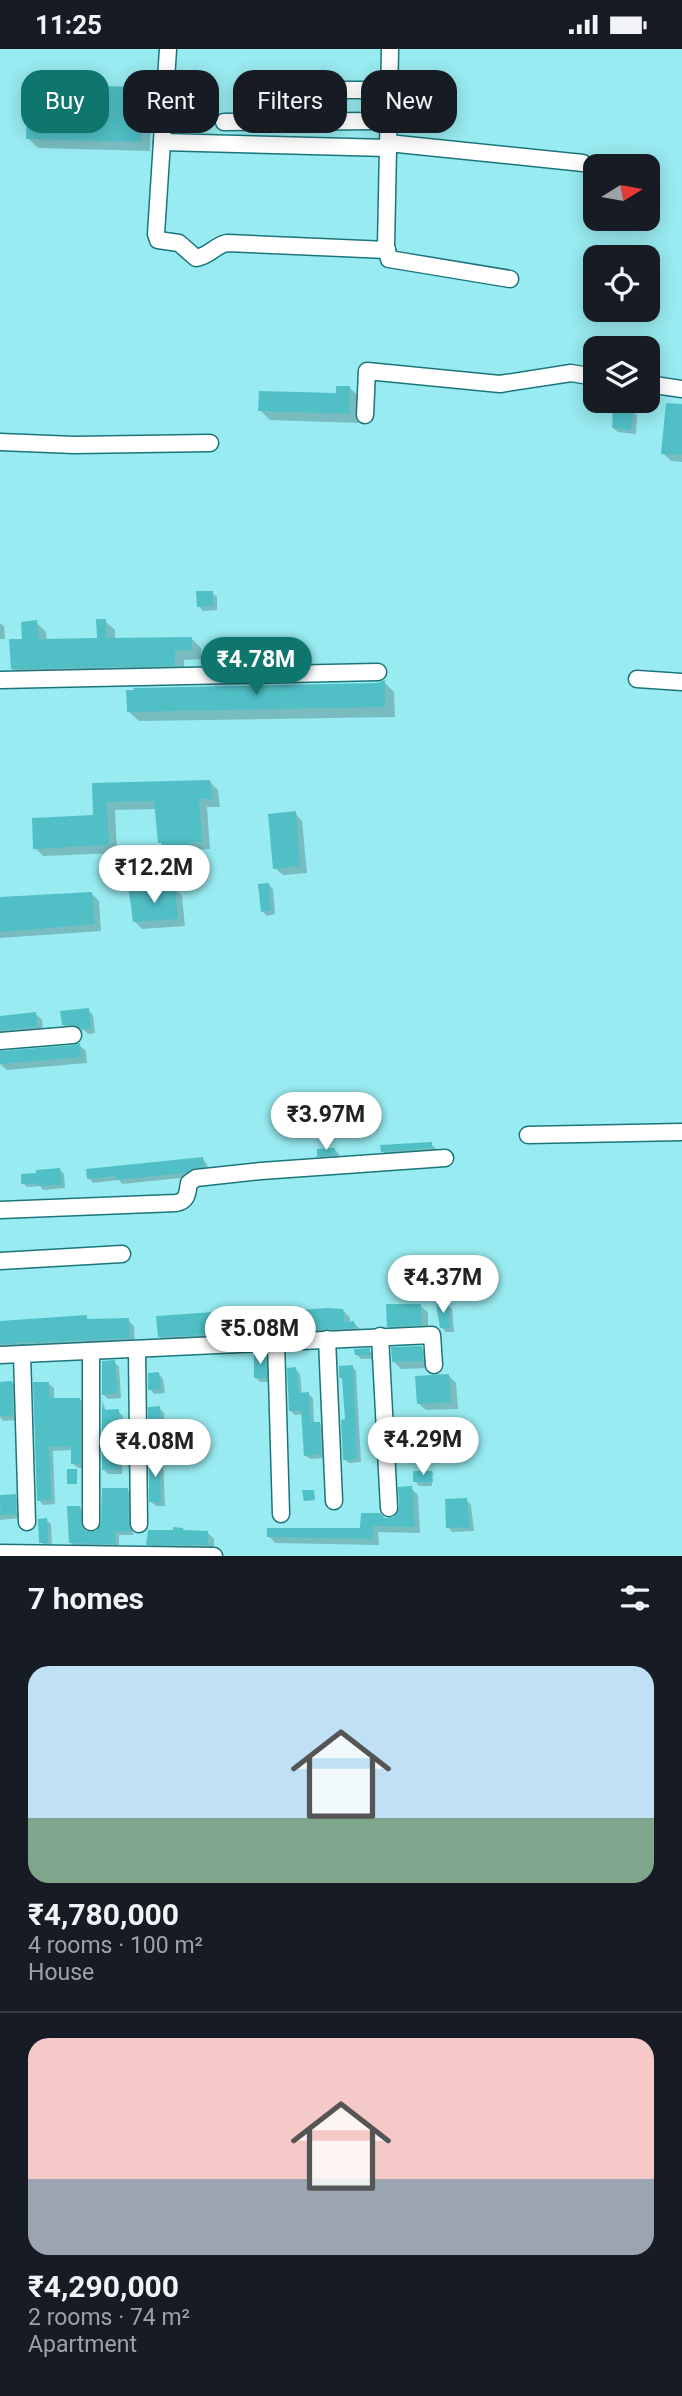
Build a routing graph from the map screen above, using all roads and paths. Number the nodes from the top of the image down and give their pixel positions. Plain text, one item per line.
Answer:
1 (168, 49) edge
2 (390, 49) edge
3 (389, 70) edge
4 (361, 121) edge
5 (225, 122) dead end
6 (388, 133) edge
7 (162, 142) junction
8 (388, 145) junction
9 (583, 163) dead end
10 (387, 250) junction
11 (510, 279) dead end
12 (583, 375) edge
13 (660, 386) edge
14 (682, 389) edge
15 (365, 415) dead end
16 (0, 442) edge
17 (210, 443) dead end
18 (378, 672) dead end
19 (638, 679) dead end
20 (0, 680) edge
21 (682, 683) edge
22 (73, 1035) dead end
23 (0, 1041) edge
24 (682, 1132) edge
25 (528, 1135) dead end
26 (445, 1158) dead end
27 (0, 1210) edge
28 (122, 1254) dead end
29 (0, 1261) edge
30 (380, 1336) junction
31 (327, 1339) junction
32 (276, 1342) junction
33 (136, 1350) junction
34 (91, 1351) junction
35 (23, 1354) junction
36 (0, 1355) edge
37 (434, 1366) dead end
38 (334, 1501) dead end
39 (389, 1508) dead end
40 (281, 1514) dead end
41 (27, 1522) dead end
42 (91, 1522) dead end
43 (139, 1524) dead end
44 (0, 1554) edge
45 (61, 1555) edge
46 (214, 1556) edge

1 - 7 street
2 - 3 street
4 - 5 street
6 - 8 street
7 - 8 street
7 - 10 street
8 - 9 street
8 - 10 street
10 - 11 street
12 - 15 street
13 - 14 street
16 - 17 street
18 - 20 street
19 - 21 street
22 - 23 street
24 - 25 street
26 - 27 street
28 - 29 street
30 - 31 street
30 - 37 street
30 - 39 street
31 - 32 street
31 - 38 street
32 - 33 street
32 - 40 street
33 - 34 street
33 - 43 street
34 - 35 street
34 - 42 street
35 - 36 street
35 - 41 street
44 - 45 street
45 - 46 street

